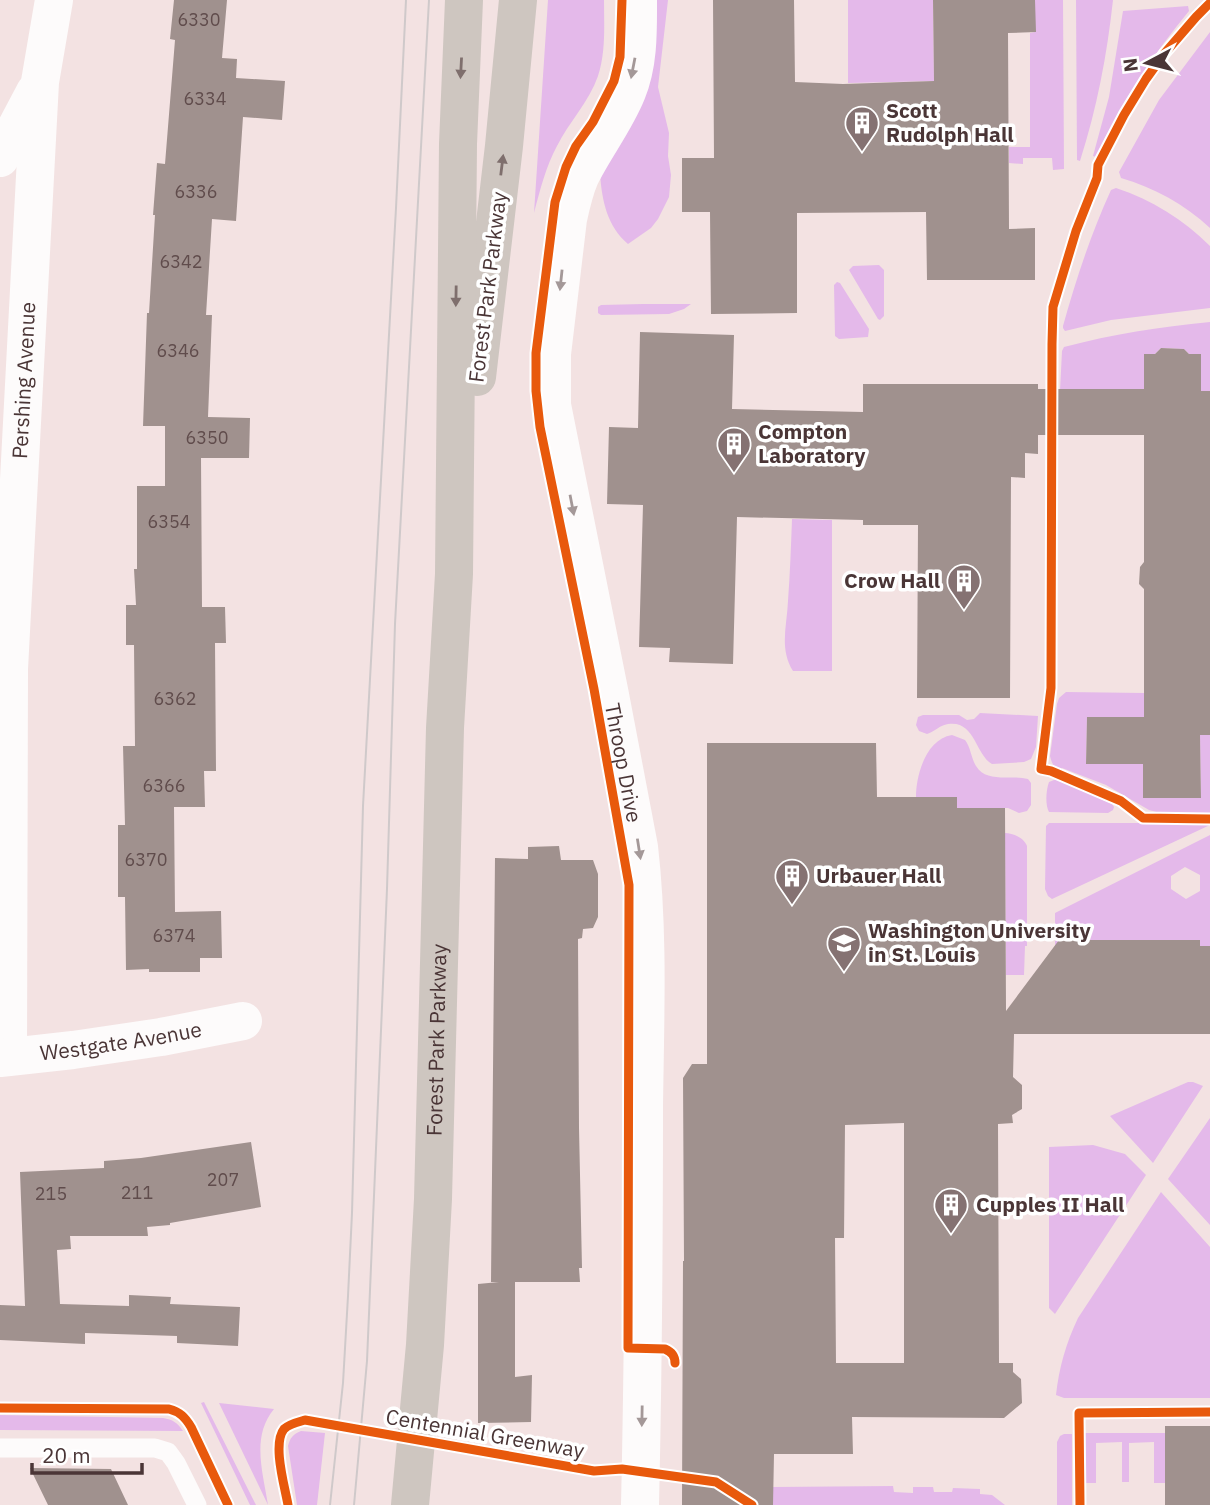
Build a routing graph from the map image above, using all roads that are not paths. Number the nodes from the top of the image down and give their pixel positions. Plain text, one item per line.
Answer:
1 (54, 0) edge
2 (464, 0) edge
3 (518, 0) edge
4 (638, 0) edge
5 (40, 82) junction
6 (0, 158) edge
7 (454, 574) junction
8 (243, 1021) dead end
9 (4, 1058) edge
10 (0, 1448) edge
11 (197, 1505) edge
12 (410, 1505) edge
13 (640, 1505) edge

1 - 5 street, Pershing Avenue
2 -> 7 main road, Forest Park Parkway
7 -> 3 main road, Forest Park Parkway
4 -> 13 street, Throop Drive
5 - 6 street, Pershing Avenue
5 - 9 street, Pershing Avenue
7 - 12 main road, Forest Park Parkway
8 - 9 street, Westgate Avenue
10 - 11 lane

